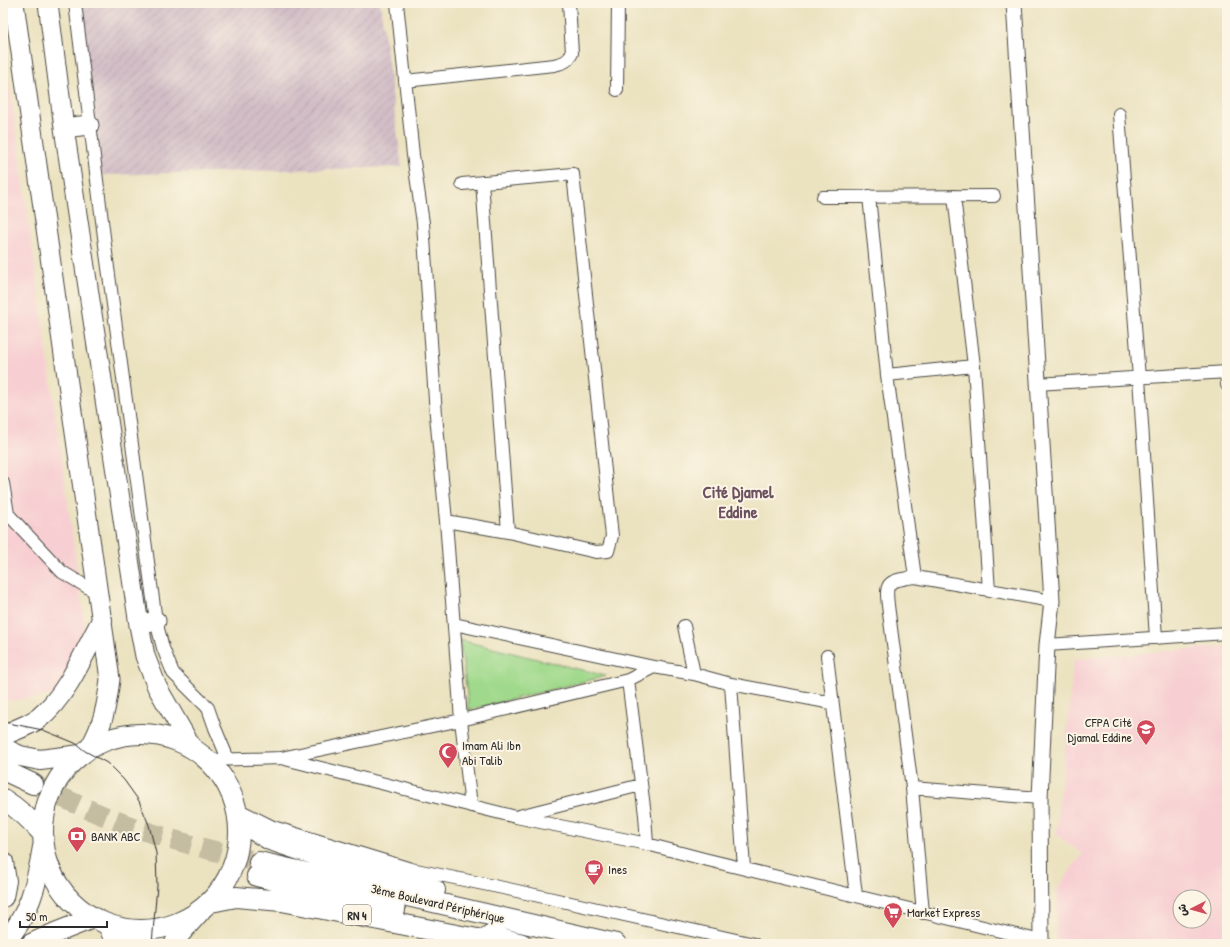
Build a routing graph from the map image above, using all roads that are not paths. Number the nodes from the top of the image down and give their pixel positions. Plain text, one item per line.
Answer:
1 (14, 3) edge
2 (48, 3) edge
3 (75, 3) edge
4 (397, 3) edge
5 (569, 3) edge
6 (618, 3) edge
7 (1014, 3) edge
8 (406, 81) junction
9 (617, 90) dead end
10 (1119, 114) dead end
11 (90, 125) junction
12 (64, 128) junction
13 (482, 182) junction
14 (462, 184) dead end
15 (869, 196) junction
16 (954, 196) junction
17 (994, 196) dead end
18 (823, 197) dead end
19 (974, 366) junction
20 (1227, 372) edge
21 (887, 375) junction
22 (1139, 378) junction
23 (1037, 384) junction
24 (1227, 385) edge
25 (3, 483) edge
26 (5, 515) edge
27 (446, 521) junction
28 (508, 532) junction
29 (915, 577) junction
30 (989, 591) junction
31 (98, 594) junction
32 (1052, 601) junction
33 (102, 620) junction
34 (147, 623) junction
35 (454, 624) junction
36 (684, 626) dead end
37 (1227, 633) edge
38 (1156, 638) junction
39 (1047, 645) junction
40 (826, 656) dead end
41 (654, 667) junction
42 (694, 674) junction
43 (628, 680) junction
44 (731, 684) junction
45 (832, 703) junction
46 (461, 720) junction
47 (3, 735) edge
48 (3, 748) edge
49 (192, 748) junction
50 (85, 752) junction
51 (281, 758) junction
52 (228, 759) junction
53 (209, 760) junction
54 (3, 770) edge
55 (3, 785) edge
56 (641, 785) junction
57 (912, 788) junction
58 (1040, 798) junction
59 (3, 799) edge
60 (471, 806) junction
61 (237, 813) junction
62 (516, 817) junction
63 (44, 839) junction
64 (647, 844) junction
65 (3, 862) edge
66 (744, 868) junction
67 (411, 870) junction
68 (856, 895) junction
69 (3, 897) edge
70 (463, 900) junction
71 (206, 906) junction
72 (923, 913) junction
73 (499, 917) junction
74 (100, 921) junction
75 (1041, 942) edge
76 (3, 944) edge
77 (31, 944) edge
78 (116, 944) edge
79 (174, 944) edge
80 (503, 944) edge
81 (522, 944) edge
82 (616, 944) edge
83 (754, 944) edge

1 - 31 main road
2 - 12 main road
3 - 11 street
4 - 8 street
5 - 8 street
6 - 9 street
7 - 23 street
8 - 27 street
10 - 22 street
11 - 12 main road
11 - 34 street
12 - 34 main road
13 - 14 street
13 - 28 street
13 - 28 street
15 - 16 street
15 - 18 street
15 - 21 street
16 - 17 street
16 - 19 street
19 - 21 street
19 - 30 street
20 - 22 street
20 - 24 street
21 - 29 street
22 - 23 street
22 - 38 street
23 - 32 street
25 - 26 street
26 - 31 street
27 - 28 street
27 - 35 street
29 - 30 street
29 - 57 street
30 - 32 street
31 - 33 main road
32 - 39 street
33 - 47 highway
33 - 50 main road
34 - 49 main road
34 - 52 street
35 - 41 street
35 - 46 street
36 - 42 street
37 - 38 street
38 - 39 street
39 - 58 street
40 - 45 street
41 - 42 street
41 - 43 street
42 - 44 street
43 - 46 street
43 - 56 street
44 - 45 street
44 - 66 street
45 - 68 street
46 - 51 street
46 - 60 street
48 - 50 highway
49 - 50 highway
49 - 53 highway
50 - 63 highway
51 - 52 street
51 - 60 street
52 - 53 street
53 - 61 highway
54 - 55 highway
56 - 62 street
56 - 64 street
57 - 58 street
57 - 72 street
58 - 75 street
59 - 63 highway
60 - 62 street
61 - 67 street
61 - 70 highway, RN 4
61 - 71 highway
62 - 64 street
63 - 74 highway
63 - 76 highway
64 - 66 street
65 - 69 highway
66 - 68 street
67 - 70 highway
67 - 83 street
68 - 72 street
70 - 73 highway, RN 4
71 - 74 highway
71 - 79 main road
71 - 80 highway, RN 4
72 - 75 street
73 - 81 highway, 3ème Boulevard Périphérique / RN 4
73 - 82 highway, 3ème Boulevard Périphérique / RN 4
74 - 77 highway
74 - 78 main road

